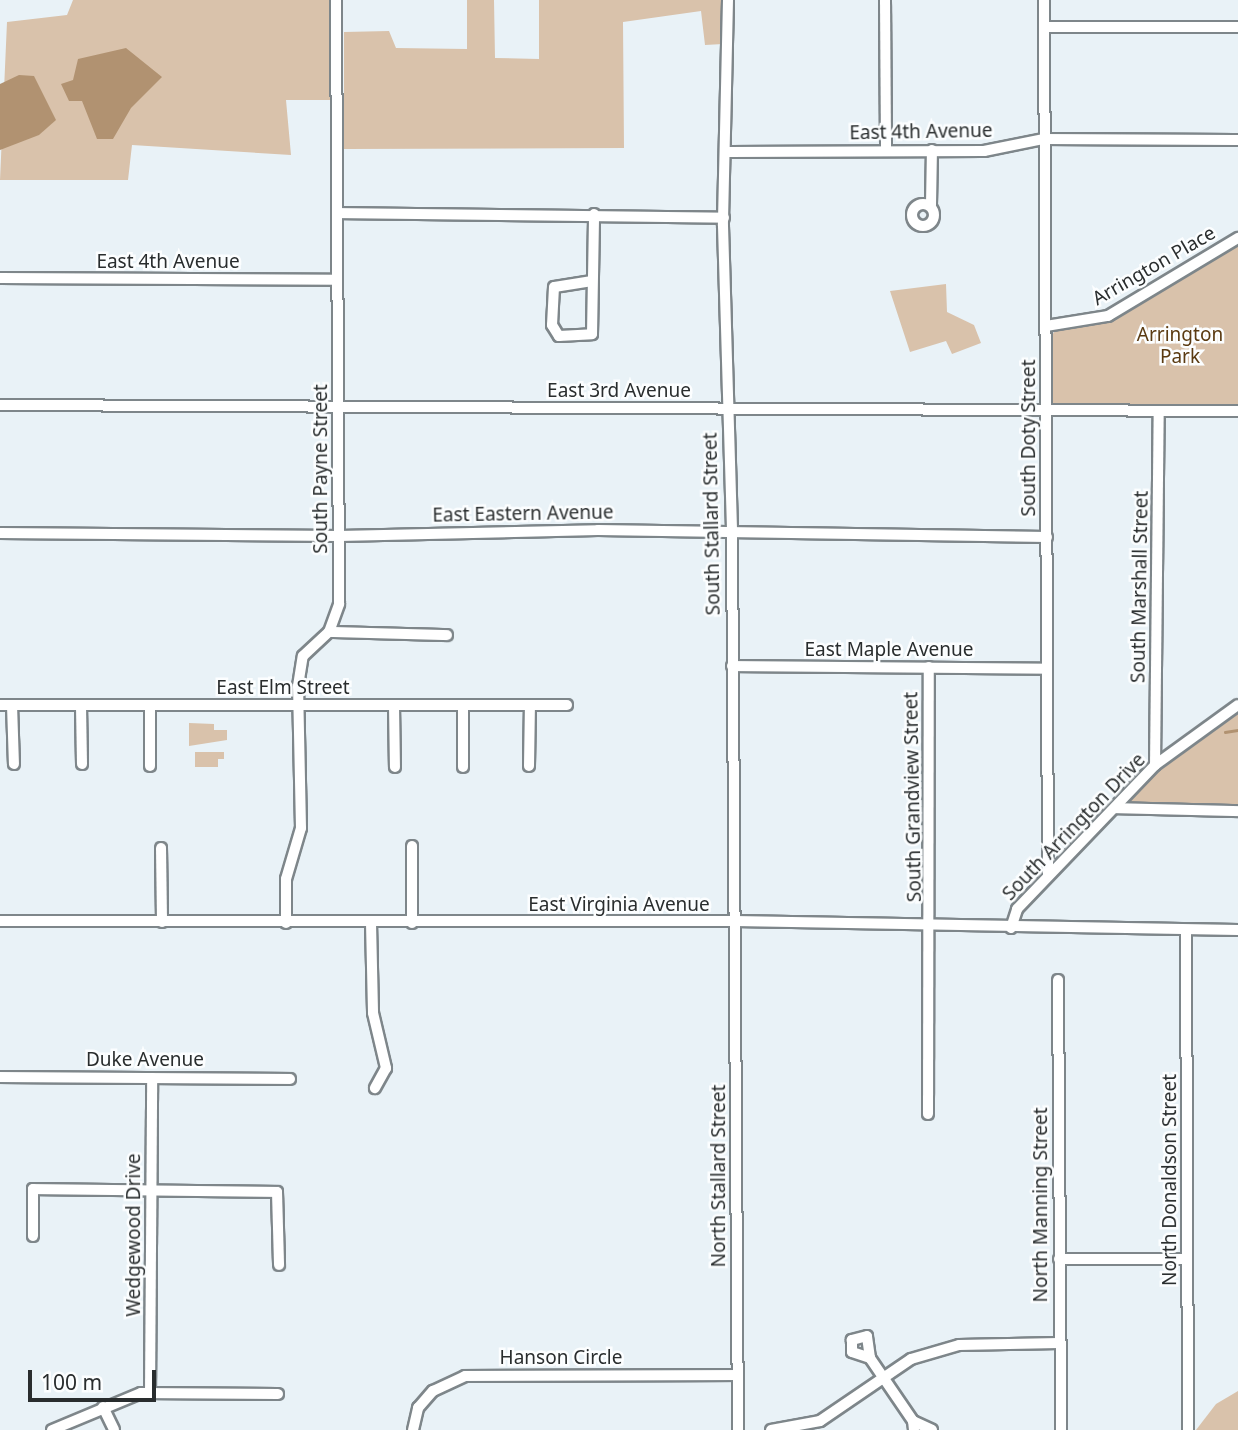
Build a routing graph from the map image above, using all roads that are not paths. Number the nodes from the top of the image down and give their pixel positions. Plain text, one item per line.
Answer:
1 (336, 0) edge
2 (728, 0) edge
3 (885, 0) edge
4 (1044, 0) edge
5 (1044, 27) junction
6 (1238, 27) edge
7 (1043, 139) junction
8 (1238, 140) edge
9 (932, 150) junction
10 (886, 151) junction
11 (729, 152) junction
12 (931, 205) dead end
13 (338, 213) junction
14 (594, 214) junction
15 (724, 218) junction
16 (1238, 239) edge
17 (0, 278) edge
18 (337, 280) junction
19 (592, 281) junction
20 (1046, 326) junction
21 (0, 405) edge
22 (340, 405) junction
23 (727, 409) junction
24 (1047, 410) junction
25 (1159, 411) junction
26 (1238, 411) edge
27 (732, 532) junction
28 (0, 533) edge
29 (339, 537) junction
30 (1047, 537) junction
31 (329, 632) junction
32 (447, 635) dead end
33 (732, 666) junction
34 (929, 667) junction
35 (1046, 669) junction
36 (6, 705) edge
37 (530, 705) junction
38 (567, 705) dead end
39 (1238, 705) edge
40 (80, 706) junction
41 (150, 706) junction
42 (299, 706) junction
43 (394, 706) junction
44 (463, 706) junction
45 (14, 764) dead end
46 (82, 764) dead end
47 (1156, 765) junction
48 (150, 766) dead end
49 (395, 766) dead end
50 (463, 766) dead end
51 (529, 766) dead end
52 (1115, 808) junction
53 (1238, 811) edge
54 (412, 846) dead end
55 (161, 848) dead end
56 (1048, 875) junction
57 (0, 921) edge
58 (734, 921) junction
59 (162, 922) junction
60 (286, 923) junction
61 (371, 923) junction
62 (412, 923) junction
63 (932, 926) junction
64 (1011, 928) junction
65 (1186, 930) junction
66 (1238, 930) edge
67 (1058, 980) dead end
68 (0, 1077) edge
69 (152, 1078) junction
70 (290, 1079) dead end
71 (374, 1088) dead end
72 (928, 1114) dead end
73 (152, 1191) junction
74 (33, 1236) dead end
75 (1059, 1259) junction
76 (1187, 1259) junction
77 (279, 1265) dead end
78 (1059, 1343) junction
79 (870, 1358) dead end
80 (738, 1375) junction
81 (884, 1377) junction
82 (150, 1392) junction
83 (278, 1394) dead end
84 (103, 1407) junction
85 (914, 1425) edge
86 (52, 1430) edge
87 (114, 1430) edge
88 (413, 1430) edge
89 (738, 1430) edge
90 (771, 1430) edge
91 (932, 1430) edge
92 (1060, 1430) edge
93 (1188, 1430) edge

1 - 13 street, South Payne Street
2 - 11 street, South Stallard Street
3 - 10 street
4 - 5 street, South Doty Street
5 - 6 street
5 - 7 street, South Doty Street
7 - 8 street, East 4th Avenue
7 - 9 street, East 4th Avenue
7 - 20 street, South Doty Street
9 - 10 street, East 4th Avenue
9 - 12 street
10 - 11 street, East 4th Avenue
11 - 15 street, South Stallard Street
13 - 14 street
13 - 18 street, South Payne Street
14 - 15 street
14 - 19 street
15 - 23 street, South Stallard Street
16 - 20 street, Arrington Place
17 - 18 street, East 4th Avenue
18 - 22 street, South Payne Street
19 - 19 street
20 - 24 street, South Doty Street
21 - 22 street, East 3rd Avenue
22 - 23 street, East 3rd Avenue
22 - 29 street, South Payne Street
23 - 24 street, East 3rd Avenue
23 - 27 street, South Stallard Street
24 - 25 street, East 3rd Avenue
24 - 30 street, South Doty Street
25 - 26 street, East 3rd Avenue
25 - 47 street, South Marshall Street
27 - 29 street, East Eastern Avenue
27 - 30 street, East Eastern Avenue
27 - 33 street, South Stallard Street
28 - 29 street, East Eastern Avenue
29 - 31 street, South Payne Street
30 - 35 street, South Doty Street
31 - 32 street
31 - 42 street
33 - 34 street, East Maple Avenue
33 - 58 street, South Stallard Street
34 - 35 street, East Maple Avenue
34 - 63 street, South Grandview Street
35 - 56 street, South Doty Street
36 - 40 street, East Elm Street
36 - 45 street
37 - 38 street, East Elm Street
37 - 44 street, East Elm Street
37 - 51 street
39 - 47 street, South Arrington Drive
40 - 41 street, East Elm Street
40 - 46 street
41 - 42 street, East Elm Street
41 - 48 street
42 - 43 street, East Elm Street
42 - 60 street
43 - 44 street, East Elm Street
43 - 49 street
44 - 50 street
47 - 52 street, South Arrington Drive
52 - 53 street
52 - 56 street, South Arrington Drive
54 - 62 street
55 - 59 street
56 - 64 street, South Arrington Drive
57 - 59 street, East Virginia Avenue
58 - 62 street, East Virginia Avenue
58 - 63 street, East Virginia Avenue
58 - 80 street, North Stallard Street
59 - 60 street, East Virginia Avenue
60 - 61 street, East Virginia Avenue
61 - 62 street, East Virginia Avenue
61 - 71 street
63 - 64 street, East Virginia Avenue
63 - 72 street, South Grandview Street
64 - 65 street, East Virginia Avenue
65 - 66 street, East Virginia Avenue
65 - 76 street, North Donaldson Street
67 - 75 street, North Manning Street
68 - 69 street, Duke Avenue
69 - 70 street, Duke Avenue
69 - 73 street, Wedgewood Drive
73 - 74 street
73 - 77 street
73 - 82 street, Wedgewood Drive
75 - 76 street
75 - 78 street, North Manning Street
76 - 93 street, North Donaldson Street
78 - 81 street
78 - 92 street, North Manning Street
79 - 81 street
80 - 88 street, Hanson Circle
80 - 89 street, North Stallard Street
81 - 85 street
81 - 90 street
82 - 83 street
82 - 84 street
84 - 86 street
84 - 87 street
85 - 91 street

